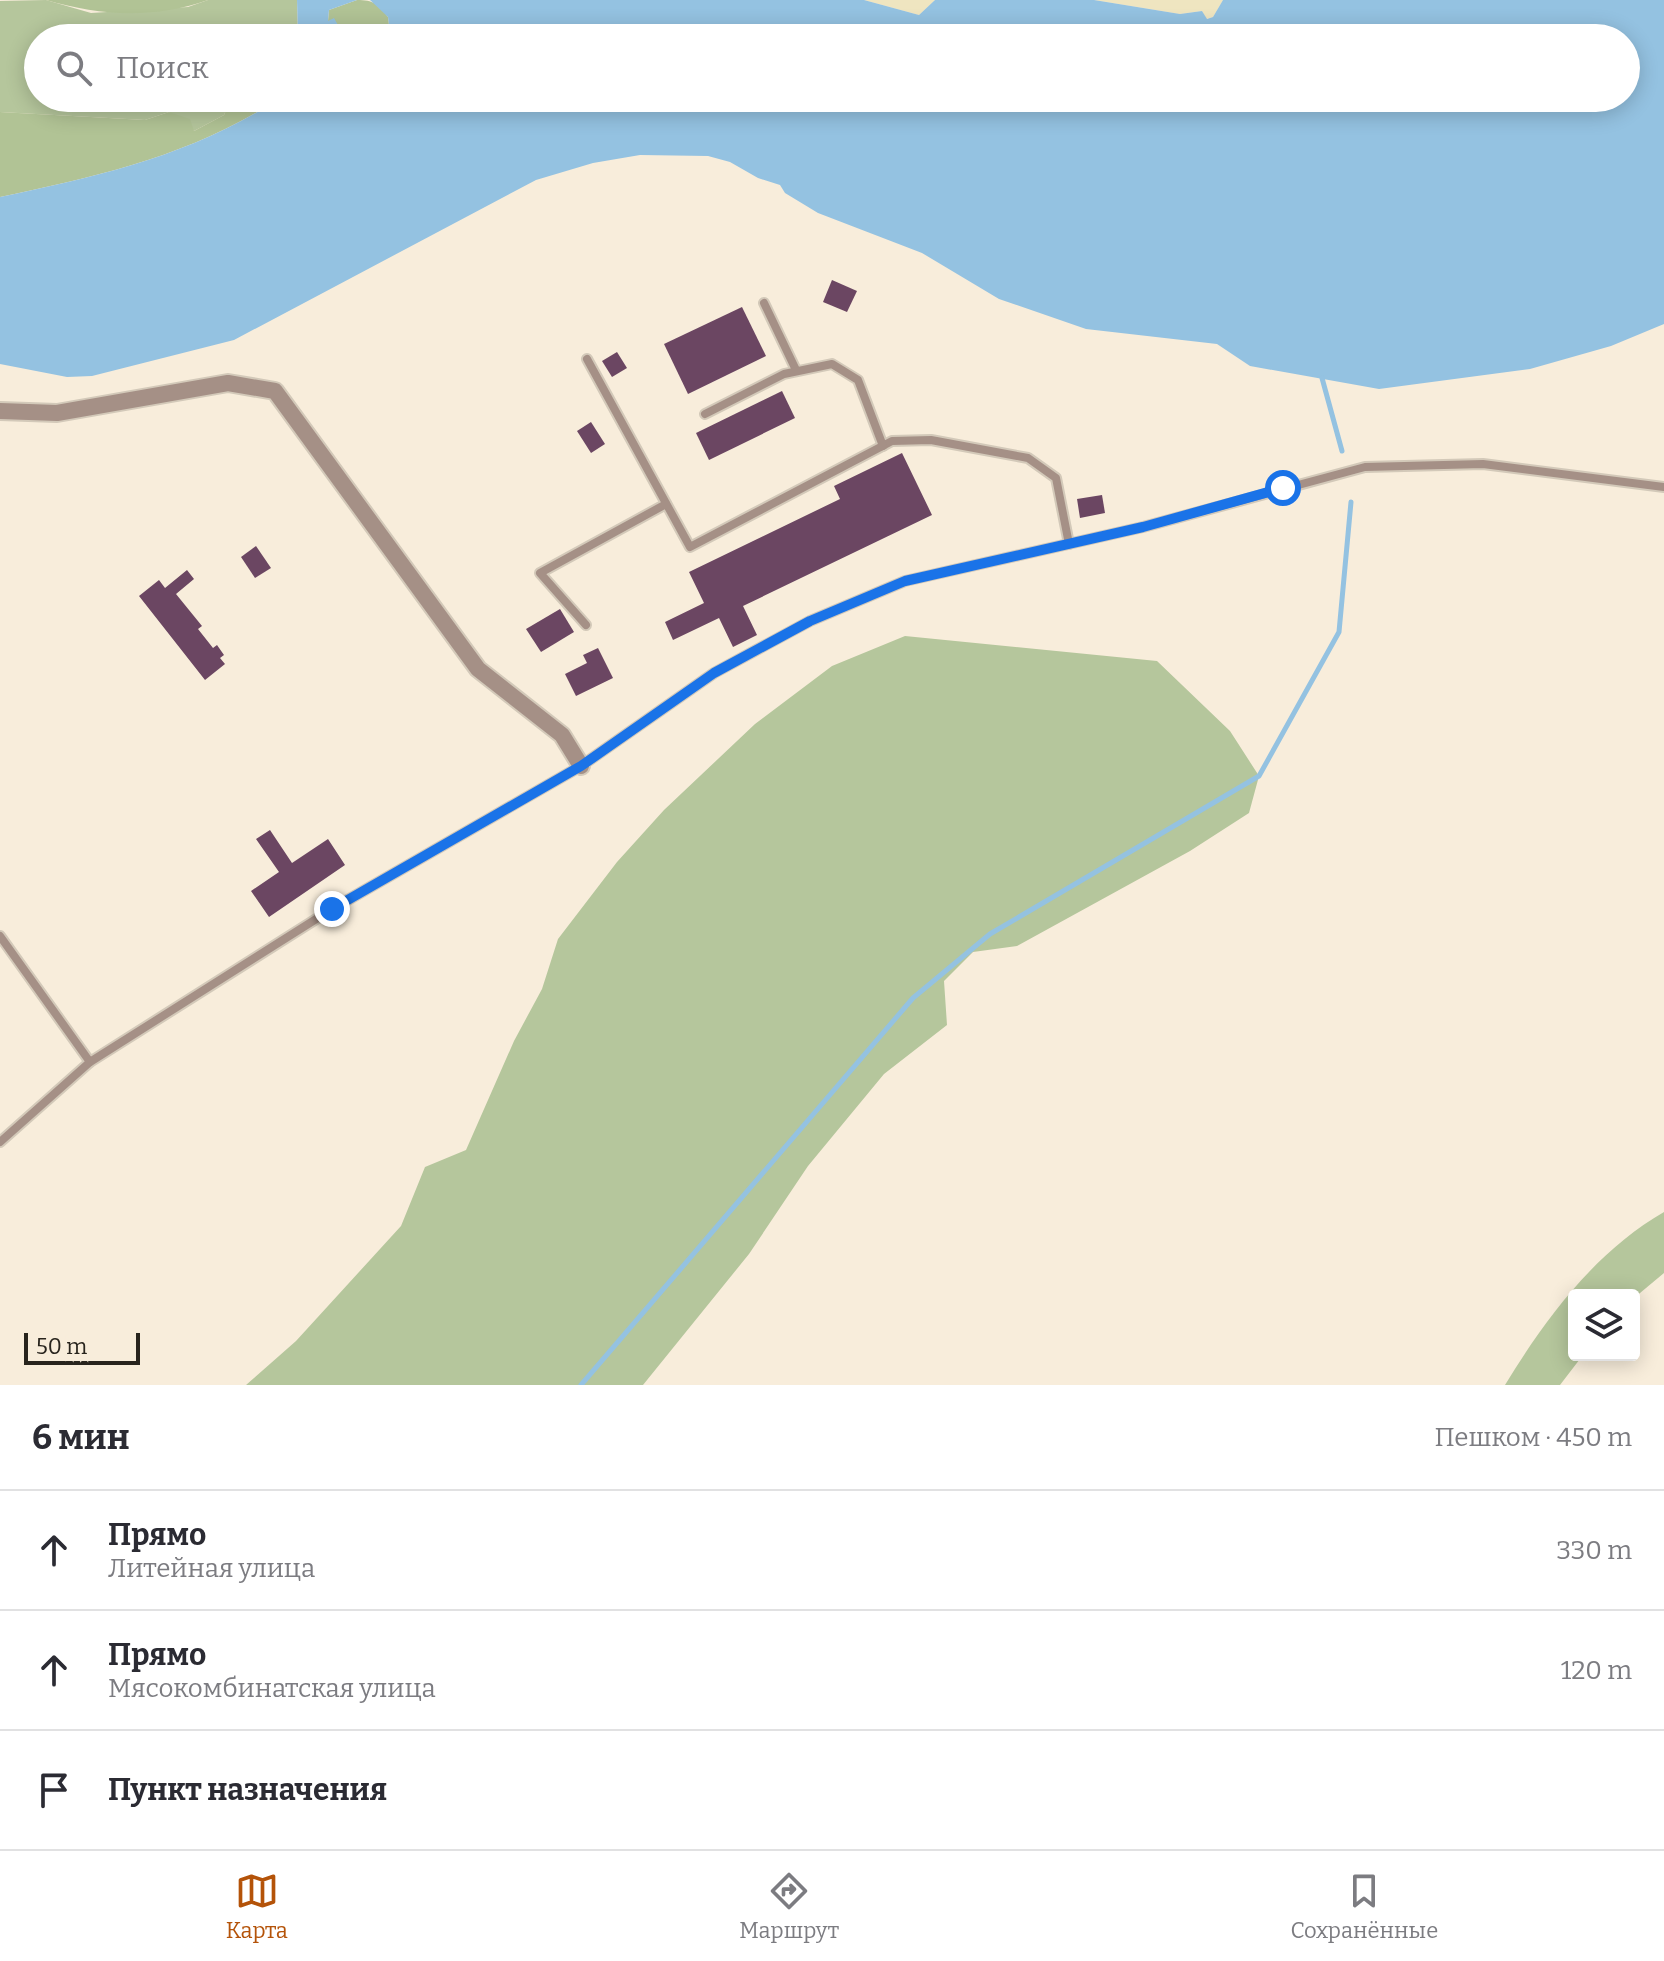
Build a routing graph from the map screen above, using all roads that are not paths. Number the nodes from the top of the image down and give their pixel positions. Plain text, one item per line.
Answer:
1 (764, 303) dead end
2 (587, 359) dead end
3 (796, 370) junction
4 (0, 411) edge
5 (705, 414) dead end
6 (883, 446) junction
7 (1664, 487) edge
8 (666, 504) junction
9 (1069, 544) junction
10 (586, 625) dead end
11 (581, 766) junction
12 (0, 936) edge
13 (90, 1062) junction
14 (0, 1142) edge

1 - 3 lane
2 - 8 lane
3 - 5 lane
3 - 6 lane
4 - 11 street
6 - 8 lane
6 - 9 lane
7 - 9 lane
8 - 10 lane
9 - 11 lane
11 - 13 lane
12 - 13 lane
13 - 14 lane

